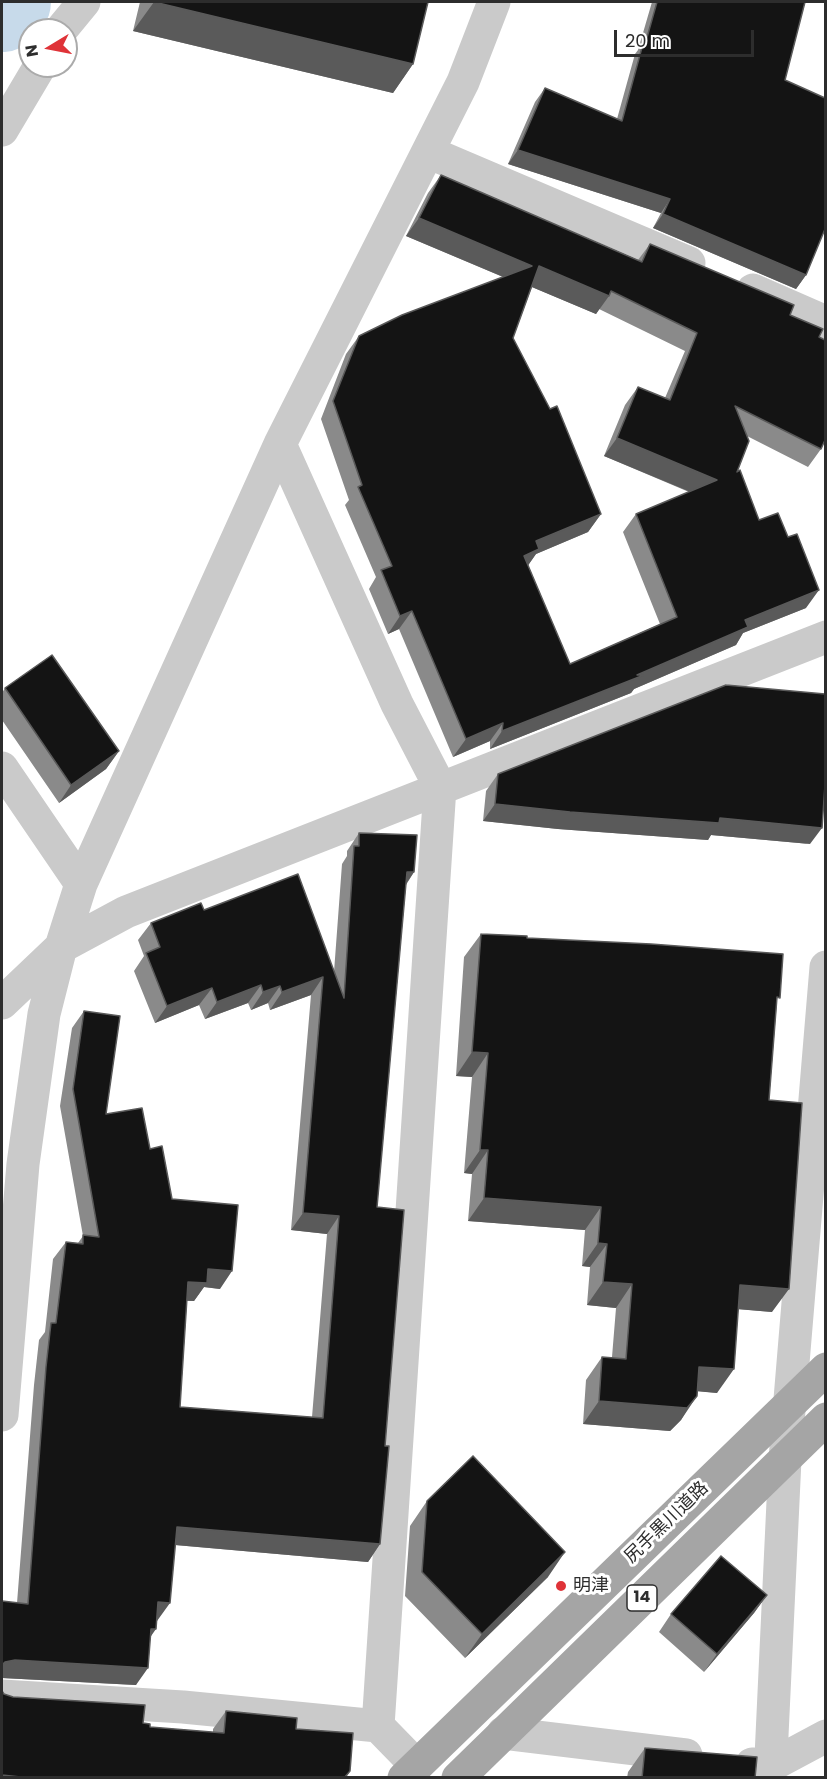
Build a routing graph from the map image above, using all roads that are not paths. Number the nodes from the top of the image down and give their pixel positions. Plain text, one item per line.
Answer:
1 (84, 2) edge
2 (494, 2) edge
3 (71, 18) edge
4 (33, 78) edge
5 (2, 130) edge
6 (428, 152) junction
7 (825, 322) edge
8 (280, 444) junction
9 (825, 637) edge
10 (2, 768) edge
11 (440, 787) junction
12 (81, 884) junction
13 (61, 947) junction
14 (825, 968) edge
15 (2, 1003) edge
16 (825, 1369) edge
17 (789, 1405) junction
18 (2, 1415) edge
19 (825, 1419) edge
20 (785, 1459) junction
21 (2, 1696) edge
22 (378, 1726) junction
23 (503, 1732) junction
24 (825, 1736) edge
25 (410, 1771) edge
26 (770, 1772) edge
27 (458, 1778) edge

1 - 3 street
2 - 6 street
4 - 5 street
6 - 7 street
6 - 8 street
8 - 11 street
8 - 12 street
9 - 11 street
10 - 12 street
11 - 13 street
11 - 22 street
12 - 13 street
13 - 15 street
13 - 18 street
14 - 17 street
16 - 17 main road, 尻手黒川道路 / 14
17 - 20 street
17 - 25 main road, 尻手黒川道路 / 14
19 - 20 main road, 尻手黒川道路 / 14
20 - 23 main road, 尻手黒川道路 / 14
20 - 26 street
21 - 22 street
22 - 25 street
23 - 26 street
23 - 27 main road, 尻手黒川道路 / 14
24 - 26 street

